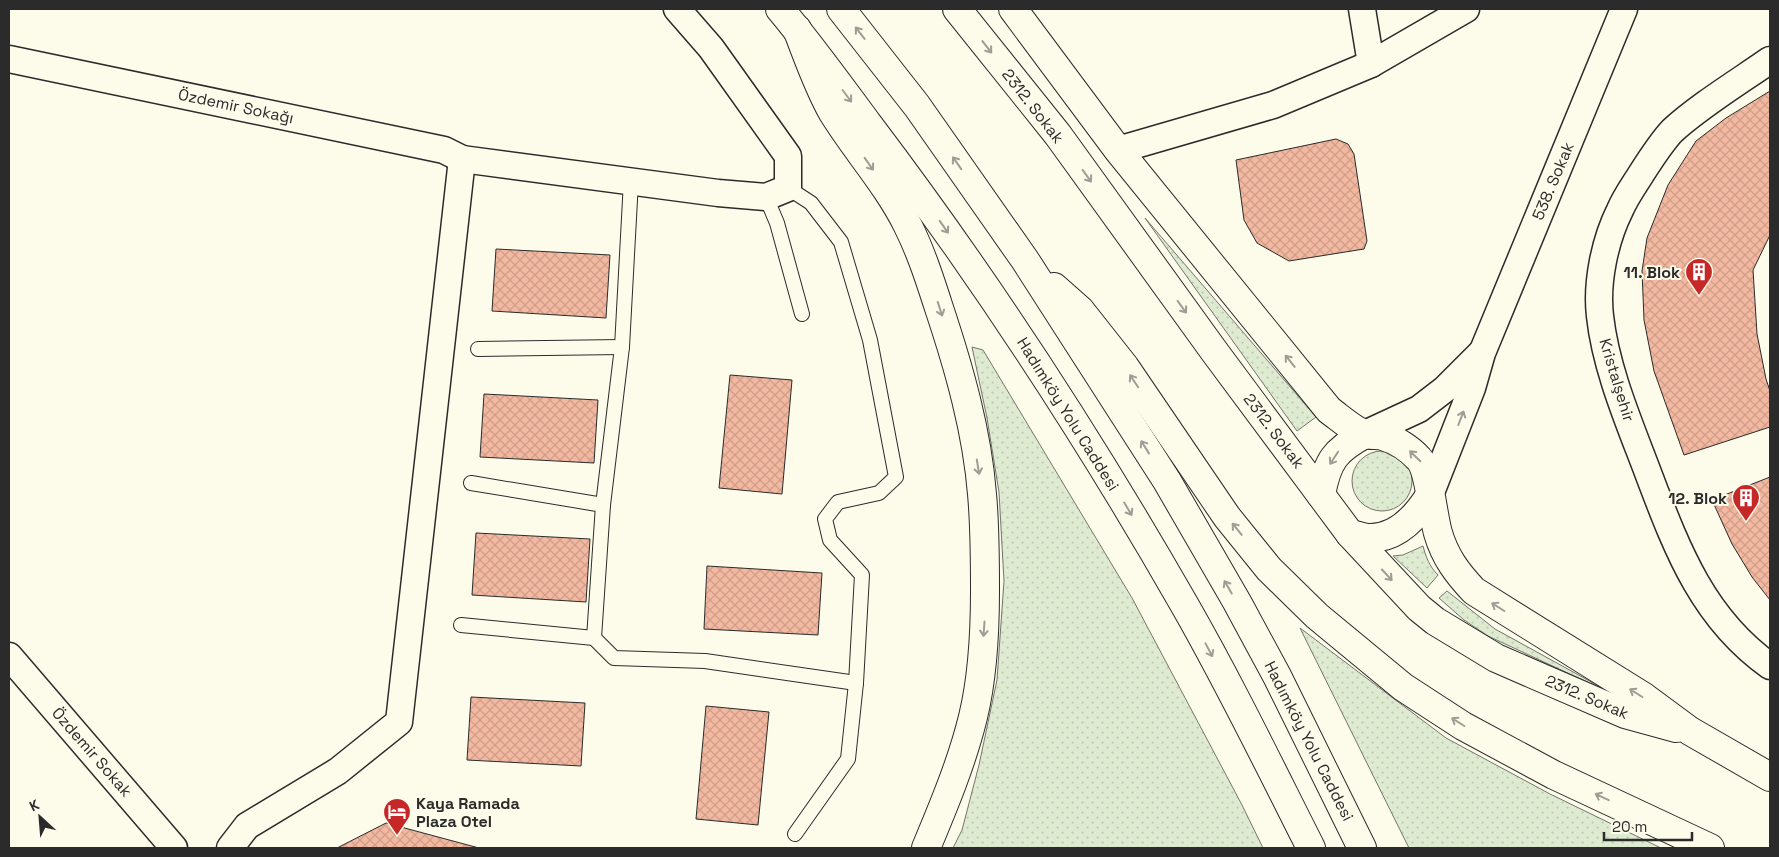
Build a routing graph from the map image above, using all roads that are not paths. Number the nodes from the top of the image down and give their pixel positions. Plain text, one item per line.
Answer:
1 (678, 9) edge
2 (841, 9) edge
3 (957, 9) edge
4 (1013, 9) edge
5 (1362, 9) edge
6 (1466, 9) edge
7 (1624, 9) edge
8 (788, 19) edge
9 (9, 59) edge
10 (1770, 60) edge
11 (1372, 64) junction
12 (1118, 150) junction
13 (462, 159) junction
14 (631, 181) junction
15 (777, 192) junction
16 (1025, 260) junction
17 (802, 314) dead end
18 (622, 347) junction
19 (478, 348) dead end
20 (1482, 353) junction
21 (1365, 434) junction
22 (471, 483) dead end
23 (1321, 495) junction
24 (1430, 496) junction
25 (603, 506) junction
26 (1350, 534) junction
27 (461, 625) dead end
28 (594, 638) junction
29 (9, 656) edge
30 (1770, 666) edge
31 (856, 683) junction
32 (1690, 732) junction
33 (1770, 777) edge
34 (795, 834) dead end
35 (174, 848) edge
36 (230, 848) edge
37 (926, 848) edge
38 (1311, 848) edge
39 (1362, 848) edge
40 (1710, 848) edge

1 - 15 street
16 -> 2 main road, Hadımköy Yolu Caddesi
3 -> 23 main road, 2312. Sokak
4 - 12 main road, 2312. Sokak
5 - 11 street
6 - 11 street
7 - 20 street, 538. Sokak
8 -> 37 main road
8 -> 38 main road, Hadımköy Yolu Caddesi
9 - 13 street, Özdemir Sokağı
10 - 30 street, Kristalşehir
11 - 12 street
21 -> 12 main road, 2312. Sokak
13 - 14 street, Özdemir Sokağı
13 - 36 street
14 - 15 street, Özdemir Sokağı
14 - 18 lane
15 - 17 lane
15 - 31 lane
39 -> 16 main road, Hadımköy Yolu Caddesi
40 -> 16 main road
18 - 19 lane
18 - 25 lane
20 - 21 street, 538. Sokak
24 -> 20 street, 538. Sokak
21 -> 23 main road
24 -> 21 main road, 2312. Sokak
22 - 25 lane
23 - 26 main road, 2312. Sokak
24 - 26 main road
32 -> 24 main road, 2312. Sokak
25 - 28 lane
26 -> 32 main road, 2312. Sokak
27 - 28 lane
28 - 31 lane
29 - 35 street, Özdemir Sokak
31 - 34 lane
32 - 33 main road, 2312. Sokak

